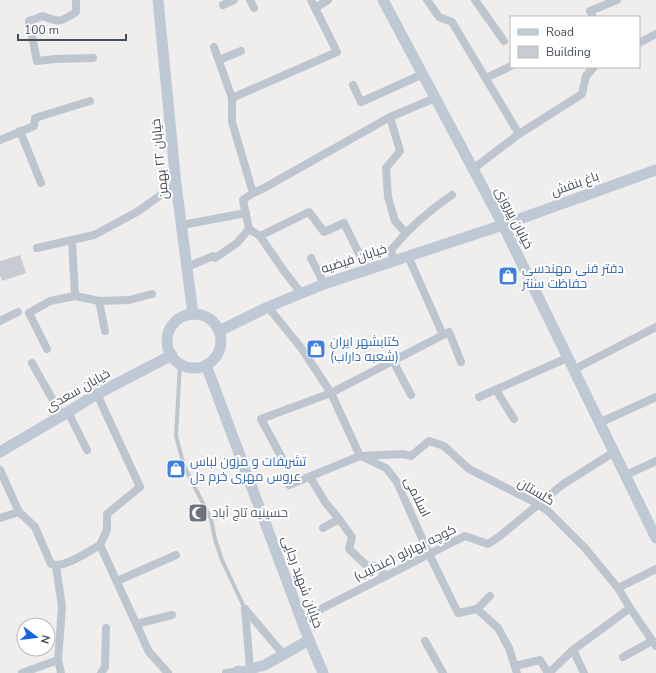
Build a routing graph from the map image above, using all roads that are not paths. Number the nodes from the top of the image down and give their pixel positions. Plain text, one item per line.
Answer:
1 (76, 0) edge
2 (158, 0) edge
3 (234, 0) edge
4 (250, 0) edge
5 (311, 0) edge
6 (328, 0) edge
7 (383, 0) edge
8 (427, 0) edge
9 (475, 0) edge
10 (617, 0) edge
11 (223, 5) dead end
12 (254, 8) dead end
13 (315, 8) junction
14 (592, 16) edge
15 (656, 34) edge
16 (504, 41) dead end
17 (640, 42) edge
18 (214, 47) dead end
19 (241, 51) dead end
20 (93, 58) dead end
21 (219, 60) junction
22 (510, 66) edge
23 (593, 68) edge
24 (423, 74) junction
25 (486, 78) junction
26 (352, 85) dead end
27 (232, 98) junction
28 (434, 98) junction
29 (90, 101) dead end
30 (390, 117) junction
31 (20, 131) junction
32 (520, 134) junction
33 (0, 140) edge
34 (473, 169) junction
35 (656, 171) edge
36 (41, 183) dead end
37 (176, 184) junction
38 (253, 193) junction
39 (452, 194) dead end
40 (246, 213) junction
41 (182, 225) junction
42 (503, 225) junction
43 (249, 229) junction
44 (405, 232) junction
45 (260, 236) junction
46 (72, 240) junction
47 (37, 248) dead end
48 (408, 256) junction
49 (311, 258) dead end
50 (394, 261) junction
51 (187, 267) junction
52 (367, 270) junction
53 (324, 284) junction
54 (301, 293) junction
55 (152, 294) dead end
56 (75, 296) junction
57 (99, 301) junction
58 (268, 307) junction
59 (18, 312) dead end
60 (193, 314) junction
61 (0, 321) edge
62 (656, 327) edge
63 (105, 331) dead end
64 (219, 331) junction
65 (443, 335) junction
66 (47, 349) dead end
67 (172, 355) junction
68 (567, 358) junction
69 (393, 361) junction
70 (461, 362) dead end
71 (32, 363) dead end
72 (180, 364) junction
73 (206, 365) junction
74 (573, 370) junction
75 (496, 390) junction
76 (331, 393) junction
77 (97, 394) junction
78 (411, 395) dead end
79 (479, 397) dead end
80 (656, 397) edge
81 (65, 414) junction
82 (514, 420) dead end
83 (599, 423) junction
84 (87, 450) dead end
85 (0, 452) edge
86 (614, 452) junction
87 (360, 456) junction
88 (282, 458) dead end
89 (656, 461) edge
90 (0, 470) edge
91 (626, 475) junction
92 (310, 477) junction
93 (289, 485) dead end
94 (538, 504) junction
95 (19, 512) junction
96 (0, 518) edge
97 (339, 520) junction
98 (323, 528) dead end
99 (656, 538) edge
100 (100, 545) junction
101 (430, 554) junction
102 (176, 555) dead end
103 (56, 566) junction
104 (656, 569) edge
105 (386, 576) junction
106 (117, 581) junction
107 (618, 588) junction
108 (490, 596) dead end
109 (630, 608) junction
110 (245, 609) junction
111 (477, 609) junction
112 (172, 615) dead end
113 (301, 619) junction
114 (136, 624) junction
115 (106, 628) dead end
116 (309, 640) junction
117 (425, 641) dead end
118 (654, 643) edge
119 (573, 650) junction
120 (283, 654) junction
121 (623, 657) dead end
122 (58, 660) junction
123 (261, 670) edge
124 (516, 670) edge
125 (234, 672) edge
126 (22, 673) edge
127 (61, 673) edge
128 (101, 673) edge
129 (168, 673) edge
130 (323, 673) edge
131 (443, 673) edge
132 (549, 673) edge
133 (584, 673) edge

1 - 20 street
2 - 37 main road, خیابان ۲۲ بهمن
3 - 11 street
4 - 12 street
5 - 13 street
6 - 13 street
7 - 24 main road, خیابان پیروزی
8 - 25 street
9 - 16 street
10 - 14 street
13 - 27 street
15 - 17 street
18 - 21 street
19 - 21 street
21 - 27 street
22 - 25 street
23 - 32 street
24 - 26 street
24 - 28 main road, خیابان پیروزی
25 - 32 street
27 - 38 street
28 - 30 street
28 - 34 main road, خیابان پیروزی
29 - 31 street
30 - 38 street
30 - 44 street
31 - 33 street
31 - 36 street
32 - 34 street
34 - 42 main road, خیابان پیروزی
35 - 42 main road, باغ بنفش
37 - 41 main road, خیابان ۲۲ بهمن
37 - 46 street
38 - 40 street
39 - 44 street
40 - 41 street
40 - 43 street
41 - 51 main road, خیابان ۲۲ بهمن
42 - 48 main road, خیابان فیضیه
42 - 68 main road, خیابان پیروزی
43 - 45 street
43 - 51 street
44 - 50 street
45 - 52 street
45 - 54 street
46 - 47 street
46 - 56 street
48 - 50 main road, خیابان فیضیه
48 - 65 street
49 - 53 street
50 - 52 main road, خیابان فیضیه
51 - 60 main road, خیابان ۲۲ بهمن
52 - 53 main road, خیابان فیضیه
53 - 54 main road, خیابان فیضیه
54 - 58 main road, خیابان فیضیه
55 - 57 street
56 - 57 street
56 - 66 street
57 - 63 street
58 - 64 main road, خیابان فیضیه
58 - 76 street
59 - 61 street
60 - 64 main road
60 - 67 main road
62 - 74 street
64 - 73 main road
65 - 69 street
65 - 70 street
67 - 72 main road
67 - 77 main road, خیابان سعدی
68 - 74 main road, خیابان پیروزی
68 - 75 street
69 - 76 street
69 - 78 street
71 - 81 street
72 - 73 main road
72 - 110 lane
73 - 113 main road, خیابان شهید رجایی
74 - 83 main road, خیابان پیروزی
75 - 79 street
75 - 82 street
76 - 87 street
76 - 88 street
77 - 81 main road, خیابان سعدی
77 - 100 street
80 - 83 street
81 - 84 street
81 - 85 main road, خیابان سعدی
83 - 86 main road, خیابان پیروزی
86 - 91 main road, خیابان پیروزی
86 - 94 street, کوچه بهارلو (عندلیب)
87 - 92 street
87 - 94 street, گلستان
87 - 101 street, اسلامی
89 - 91 street
90 - 95 street
91 - 99 main road, خیابان پیروزی
92 - 93 street
92 - 97 street
94 - 101 street, کوچه بهارلو (عندلیب)
94 - 107 street, گلستان
95 - 96 street
95 - 103 street
97 - 98 street
97 - 105 street
100 - 103 street
100 - 106 street
101 - 105 street, کوچه بهارلو (عندلیب)
101 - 111 street, اسلامی
102 - 106 street
103 - 122 street
104 - 107 street
105 - 113 street, کوچه بهارلو (عندلیب)
106 - 114 street
107 - 109 street, گلستان
108 - 111 street
109 - 118 street, گلستان
109 - 119 street
110 - 120 street
110 - 123 street
111 - 124 street
112 - 114 street
113 - 116 main road, خیابان شهید رجایی
114 - 129 street
115 - 128 street
116 - 120 main road
116 - 130 main road, خیابان شهید رجایی
117 - 131 street
118 - 121 street
119 - 132 street
119 - 133 street
120 - 123 main road
122 - 126 street
122 - 127 street
123 - 125 street
124 - 132 street

